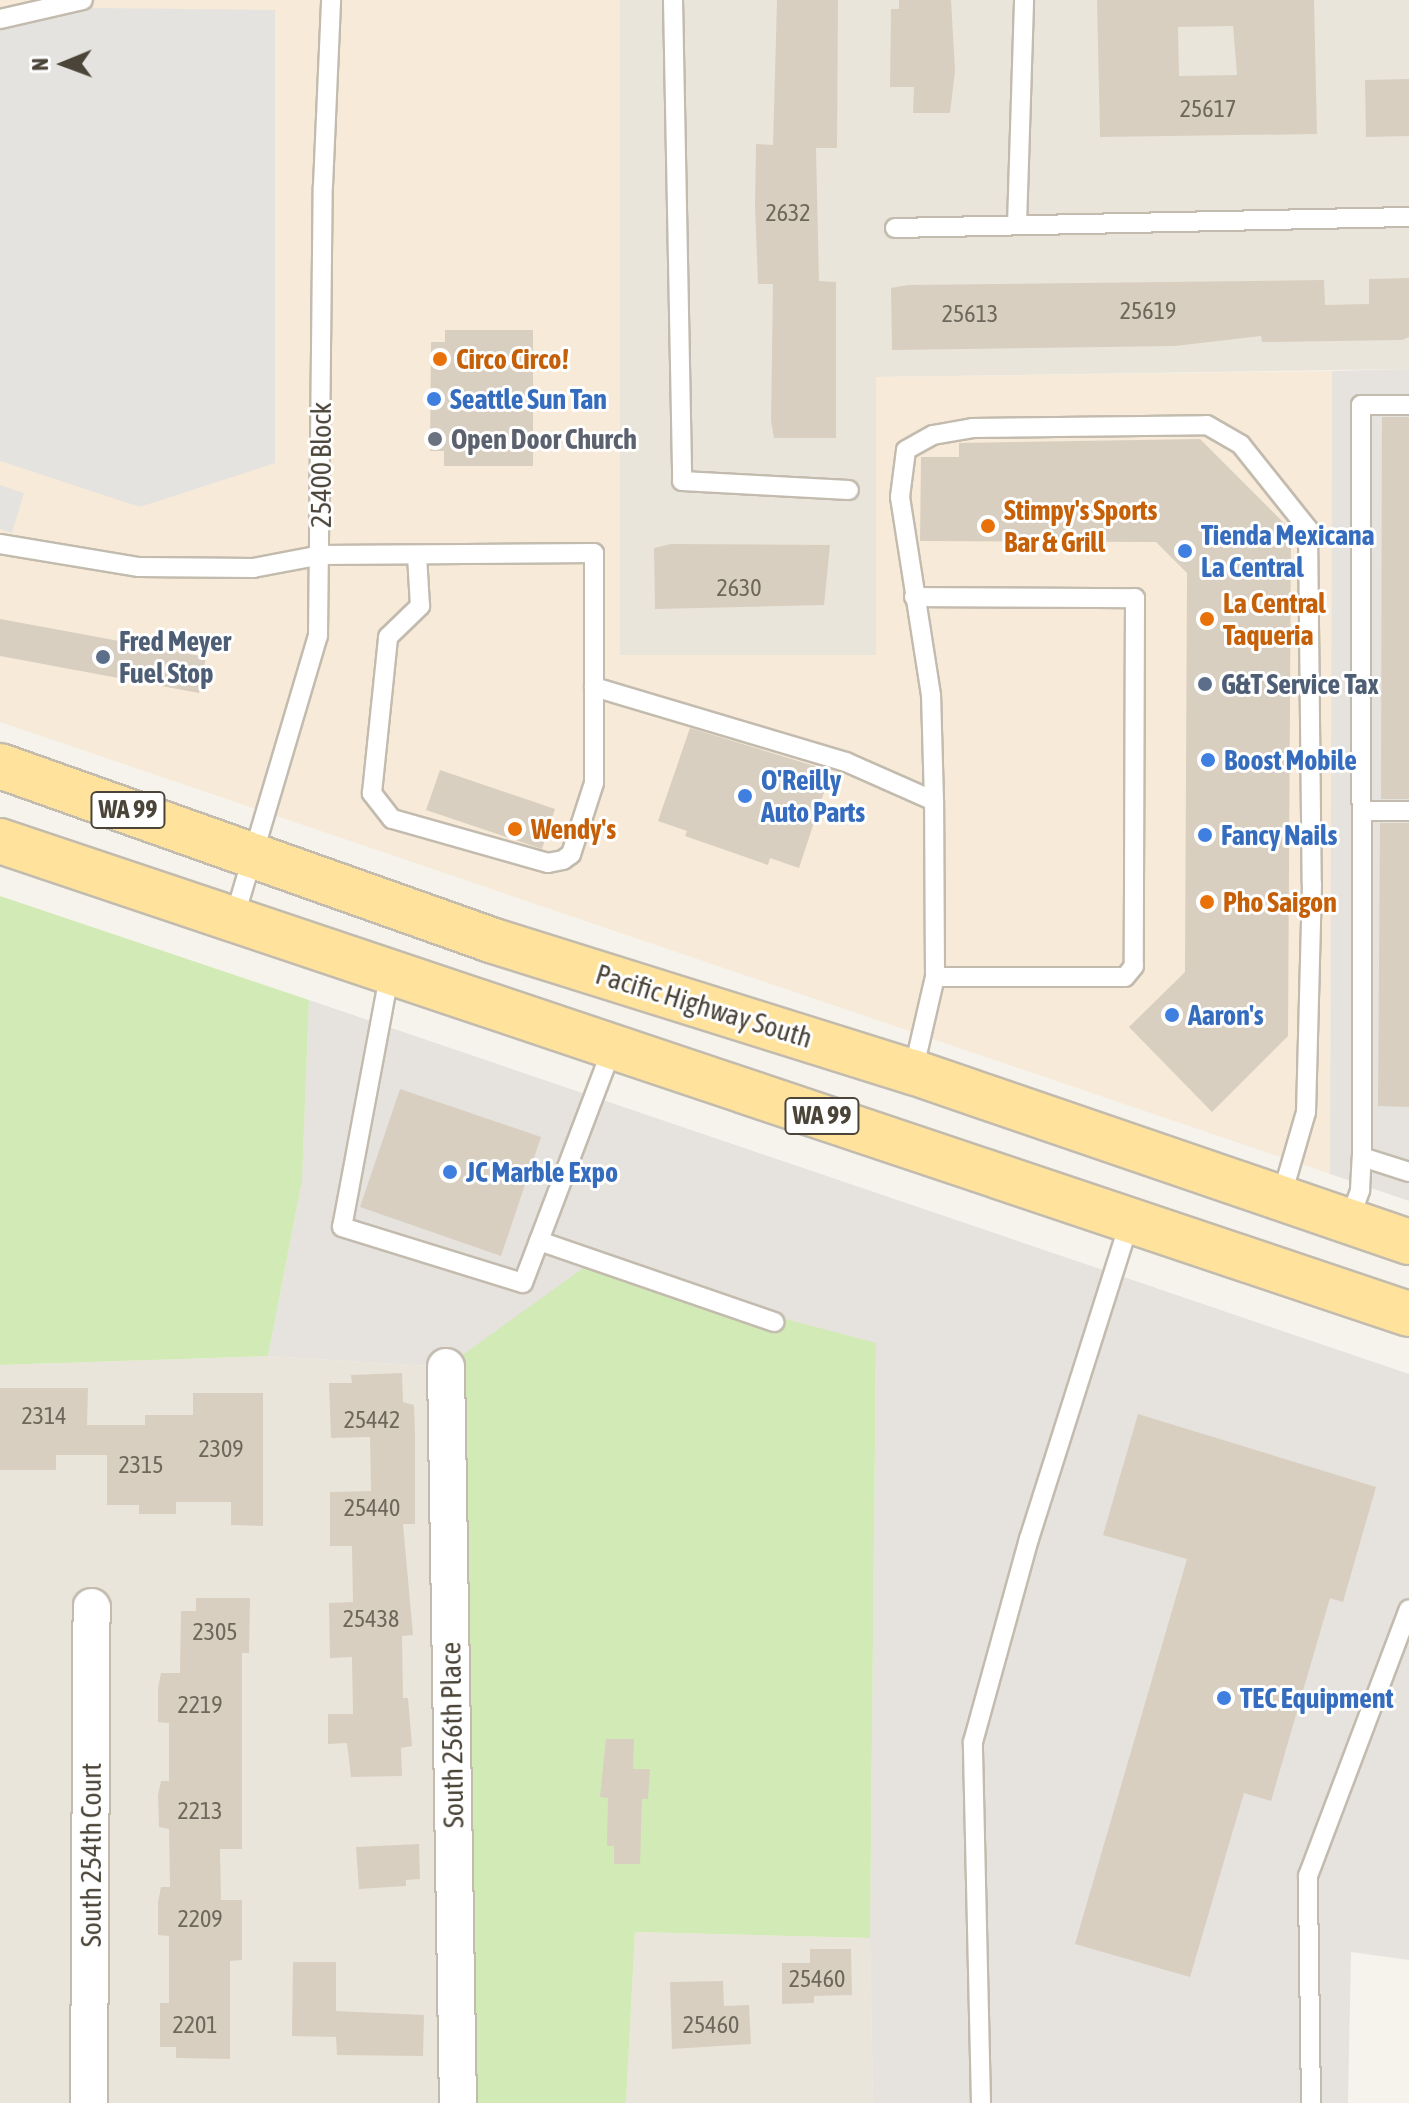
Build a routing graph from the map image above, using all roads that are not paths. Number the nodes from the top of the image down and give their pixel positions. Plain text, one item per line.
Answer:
1 (83, 0) edge
2 (331, 0) edge
3 (673, 0) edge
4 (1024, 0) edge
5 (0, 19) edge
6 (1409, 217) edge
7 (1017, 225) junction
8 (895, 228) dead end
9 (1409, 405) edge
10 (849, 490) dead end
11 (0, 544) edge
12 (321, 555) junction
13 (417, 555) junction
14 (914, 597) junction
15 (594, 687) junction
16 (0, 766) edge
17 (934, 801) junction
18 (1362, 811) junction
19 (1409, 811) edge
20 (0, 841) edge
21 (255, 853) junction
22 (234, 919) junction
23 (390, 971) junction
24 (935, 977) junction
25 (613, 1046) junction
26 (913, 1072) junction
27 (1362, 1157) junction
28 (1409, 1172) edge
29 (1280, 1198) junction
30 (1130, 1220) junction
31 (1349, 1221) junction
32 (539, 1241) junction
33 (1409, 1242) edge
34 (1409, 1314) edge
35 (774, 1322) dead end
36 (446, 1367) dead end
37 (92, 1607) dead end
38 (1409, 1609) edge
39 (89, 2103) edge
40 (458, 2103) edge
41 (981, 2103) edge
42 (1311, 2103) edge

1 - 5 lane
2 - 12 lane, 25400 Block
3 - 10 lane
4 - 7 lane
6 - 7 lane
7 - 8 lane
9 - 18 lane
11 - 12 lane
12 - 13 lane
12 - 21 lane, 25400 Block
13 - 15 lane
13 - 15 lane
14 - 17 lane
14 - 24 lane
14 - 29 lane
15 - 17 lane
16 - 21 main road, Pacific Highway South / WA 99
17 - 24 lane
18 - 19 lane
18 - 27 lane
20 - 22 main road, WA 99
21 - 22 lane, 25400 Block
21 - 26 main road, Pacific Highway South / WA 99
22 - 23 main road, WA 99
23 - 25 main road, WA 99
23 - 32 lane
24 - 26 lane
25 - 30 main road, WA 99
25 - 32 lane
26 - 29 main road, Pacific Highway South / WA 99
27 - 28 lane
27 - 31 lane
29 - 31 main road, Pacific Highway South / WA 99
30 - 34 main road, WA 99
30 - 41 lane
31 - 33 main road, Pacific Highway South / WA 99
32 - 35 lane
36 - 40 street, South 256th Place
37 - 39 street, South 254th Court
38 - 42 lane

